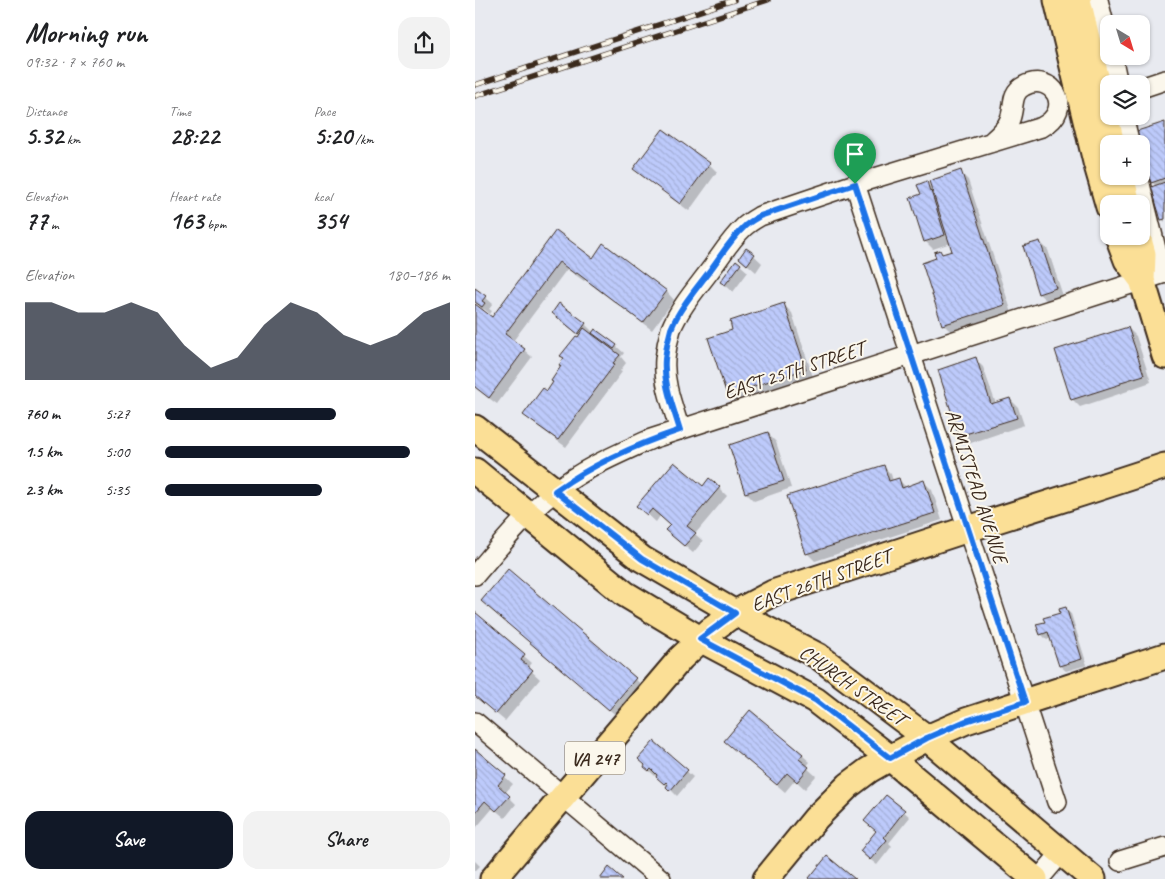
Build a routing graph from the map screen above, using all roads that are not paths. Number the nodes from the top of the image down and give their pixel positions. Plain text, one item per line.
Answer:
1 (1057, 0) edge
2 (1078, 0) edge
3 (1098, 0) edge
4 (1102, 15) edge
5 (1165, 80) edge
6 (1150, 85) edge
7 (1110, 135) edge
8 (990, 143) dead end
9 (855, 184) junction
10 (1140, 185) edge
11 (1106, 195) edge
12 (1121, 245) edge
13 (1140, 245) edge
14 (1165, 272) edge
15 (1142, 280) junction
16 (910, 355) junction
17 (1165, 356) edge
18 (475, 428) edge
19 (680, 430) junction
20 (1165, 466) edge
21 (475, 472) edge
22 (555, 491) junction
23 (528, 515) junction
24 (968, 529) junction
25 (475, 576) edge
26 (735, 613) junction
27 (700, 639) junction
28 (1165, 656) edge
29 (1025, 702) junction
30 (475, 722) edge
31 (927, 738) junction
32 (890, 758) junction
33 (563, 796) junction
34 (1057, 802) dead end
35 (1165, 847) edge
36 (1062, 852) junction
37 (1120, 861) dead end
38 (493, 879) edge
39 (661, 879) edge
40 (765, 879) edge
41 (1035, 879) edge
42 (1039, 879) edge
43 (1093, 879) edge

1 - 11 main road
2 - 7 main road
3 - 4 street
5 - 6 street
8 - 9 street
9 - 16 street, ARMISTEAD AVENUE
9 - 19 street
10 - 15 street
12 - 15 main road
13 - 15 main road
14 - 15 street, EAST 25TH STREET
15 - 16 street, EAST 25TH STREET
15 - 17 main road
16 - 19 street, EAST 25TH STREET
16 - 24 street, ARMISTEAD AVENUE
18 - 22 main road, CHURCH STREET
19 - 22 street, EAST 25TH STREET
20 - 24 main road, EAST 26TH STREET / VA 247
21 - 23 main road, CHURCH STREET
22 - 23 street, EAST 25TH STREET
22 - 26 main road, CHURCH STREET
23 - 25 street, EAST 25TH STREET
23 - 27 main road, CHURCH STREET
24 - 26 main road, EAST 26TH STREET / VA 247
24 - 29 street, ARMISTEAD AVENUE
26 - 27 main road, EAST 26TH STREET / VA 247
26 - 31 main road, CHURCH STREET
27 - 32 main road, CHURCH STREET
27 - 33 main road, EAST 26TH STREET / VA 247
28 - 29 main road
29 - 31 main road
29 - 34 street, ARMISTEAD AVENUE
30 - 33 street
31 - 32 main road
31 - 36 main road, CHURCH STREET
32 - 40 main road
32 - 41 main road, CHURCH STREET
33 - 38 main road, EAST 26TH STREET / VA 247
33 - 39 street
35 - 37 street
36 - 42 street
36 - 43 main road, CHURCH STREET

